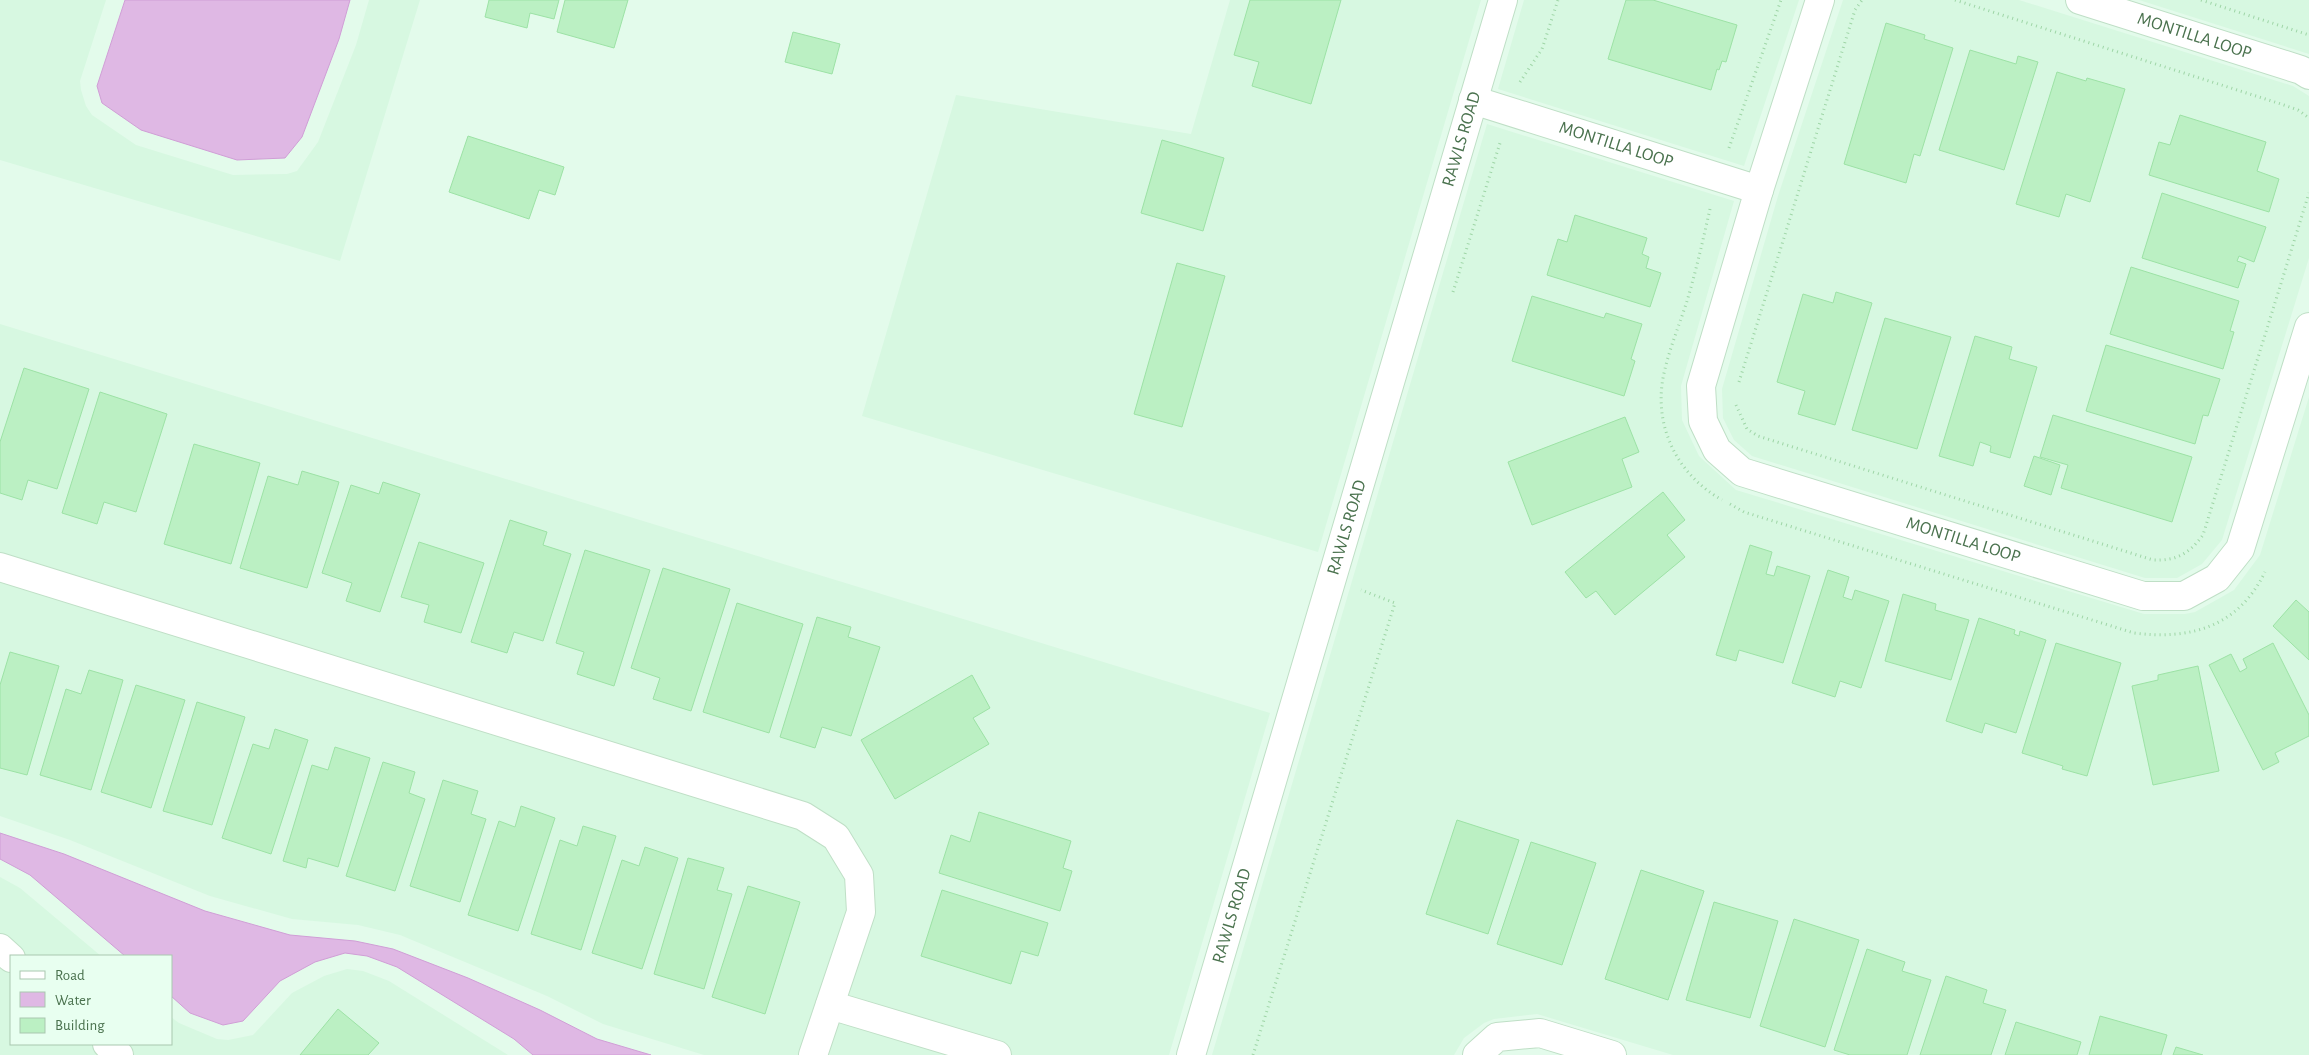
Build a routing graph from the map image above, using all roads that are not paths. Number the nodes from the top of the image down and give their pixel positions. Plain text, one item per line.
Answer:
1 (1503, 0) edge
2 (1820, 0) edge
3 (2080, 0) edge
4 (2309, 74) edge
5 (1473, 100) junction
6 (1759, 190) junction
7 (2309, 327) edge
8 (0, 567) edge
9 (0, 948) edge
10 (10, 957) edge
11 (830, 1005) junction
12 (107, 1045) edge
13 (119, 1055) edge
14 (813, 1055) edge
15 (997, 1055) edge
16 (1190, 1055) edge
17 (1477, 1055) edge
18 (1612, 1055) edge

1 - 5 street, RAWLS ROAD
2 - 6 street, MONTILLA LOOP
3 - 4 street, MONTILLA LOOP
5 - 6 street, MONTILLA LOOP
5 - 16 street, RAWLS ROAD
6 - 7 street, MONTILLA LOOP
8 - 11 street
9 - 10 street
11 - 14 street
11 - 15 street
12 - 13 street
17 - 18 street

